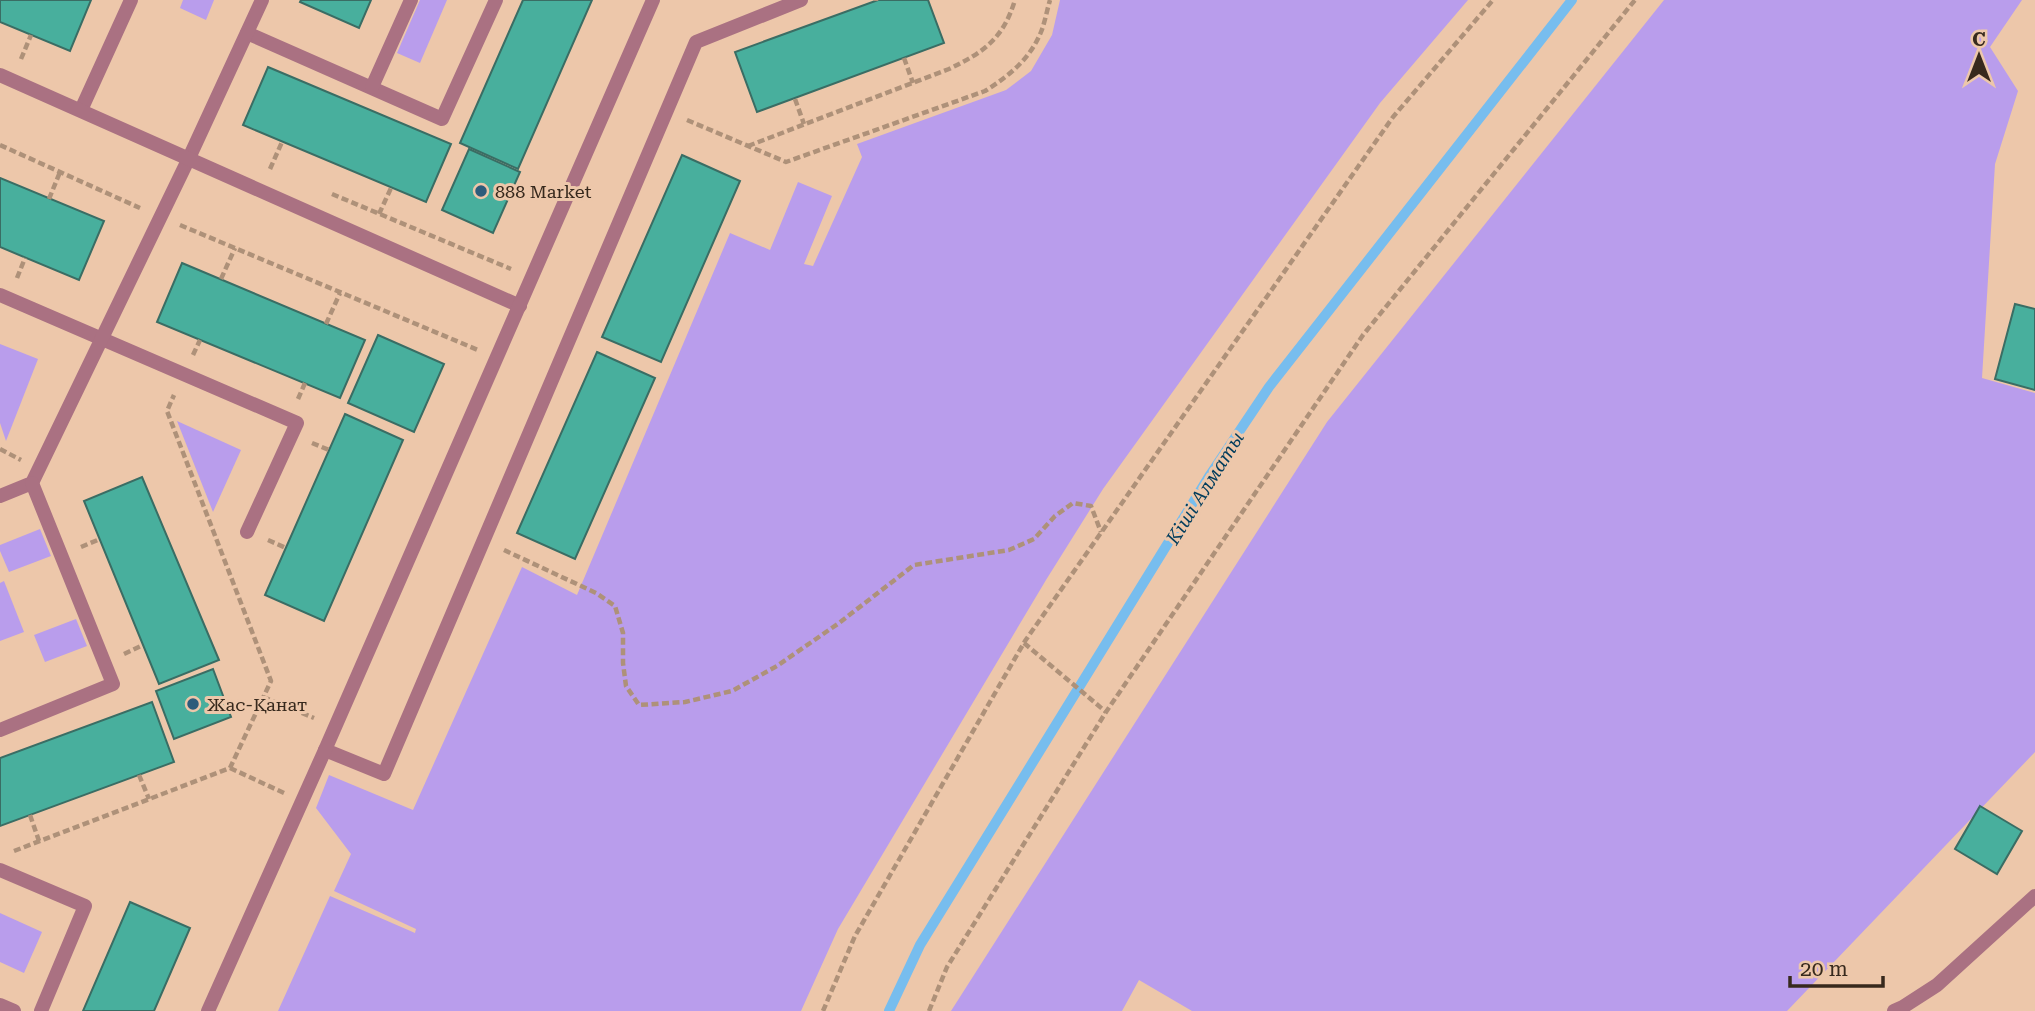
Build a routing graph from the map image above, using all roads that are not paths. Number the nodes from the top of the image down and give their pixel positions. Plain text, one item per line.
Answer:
1 (131, 0) edge
2 (262, 0) edge
3 (411, 0) edge
4 (496, 0) edge
5 (653, 0) edge
6 (801, 0) edge
7 (247, 33) junction
8 (0, 75) edge
9 (372, 87) junction
10 (81, 110) junction
11 (190, 158) junction
12 (0, 295) edge
13 (520, 306) junction
14 (102, 339) junction
15 (32, 484) junction
16 (0, 496) edge
17 (247, 532) dead end
18 (0, 730) edge
19 (325, 750) junction
20 (0, 870) edge
21 (2035, 896) edge
22 (0, 1005) edge
23 (14, 1011) edge
24 (41, 1011) edge
25 (208, 1011) edge
26 (1894, 1011) edge

1 - 10 street
2 - 7 street
3 - 9 street
4 - 9 street
5 - 13 street
6 - 19 street
7 - 9 street
7 - 11 street
8 - 10 street
10 - 11 street
11 - 13 street
11 - 14 street
12 - 14 street
13 - 19 street
14 - 15 street
14 - 17 street
15 - 16 street
15 - 18 street
19 - 25 street
20 - 24 street
21 - 26 street
22 - 23 street

